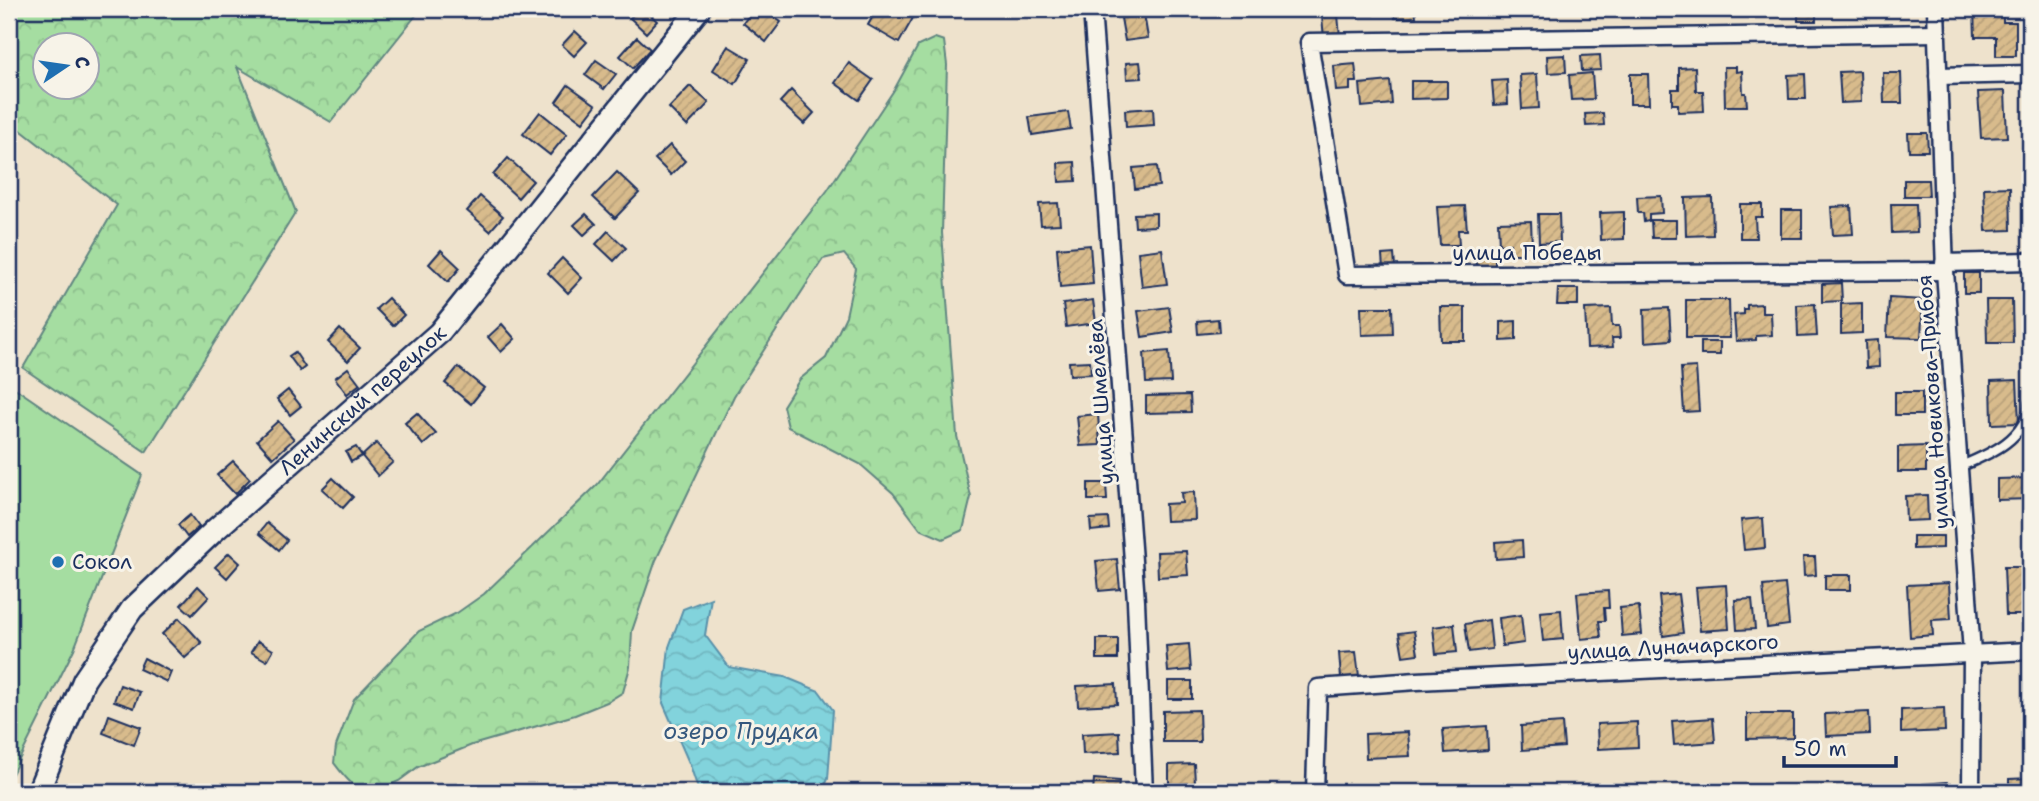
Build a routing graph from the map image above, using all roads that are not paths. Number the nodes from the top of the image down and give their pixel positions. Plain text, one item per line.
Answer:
1 (699, 9) edge
2 (1092, 9) edge
3 (1936, 9) edge
4 (1937, 33) junction
5 (2030, 74) edge
6 (1938, 76) junction
7 (2030, 261) edge
8 (1945, 267) junction
9 (2030, 402) edge
10 (1959, 467) junction
11 (2030, 651) edge
12 (1972, 653) junction
13 (38, 792) edge
14 (1144, 792) edge
15 (1315, 792) edge
16 (1971, 792) edge

1 - 13 main road, Ленинский переулок
2 - 14 street, улица Шмелёва
3 - 4 street, улица Новикова-Прибоя
4 - 6 street, улица Новикова-Прибоя
4 - 8 street, улица Победы
5 - 6 street
6 - 8 street, улица Новикова-Прибоя
7 - 8 street, улица Победы
8 - 10 street, улица Новикова-Прибоя
9 - 10 lane
10 - 12 street, улица Новикова-Прибоя
11 - 12 street, улица Луначарского
12 - 15 street, улица Луначарского
12 - 16 street, улица Новикова-Прибоя

